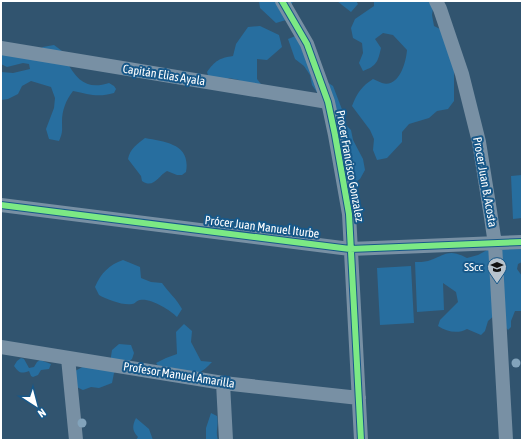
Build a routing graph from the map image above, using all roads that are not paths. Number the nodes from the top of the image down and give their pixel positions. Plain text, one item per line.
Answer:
1 (282, 1) edge
2 (436, 1) edge
3 (1, 48) edge
4 (328, 102) junction
5 (1, 205) edge
6 (522, 242) edge
7 (495, 244) junction
8 (350, 249) junction
9 (1, 347) edge
10 (68, 358) junction
11 (223, 383) junction
12 (359, 398) junction
13 (76, 440) edge
14 (226, 440) edge
15 (361, 440) edge
16 (506, 440) edge

1 - 4 street, Procer Francisco Gonzalez
2 - 7 street, Procer Juan B. Acosta
3 - 4 street, Capitán Elias Ayala
4 - 8 street, Procer Francisco Gonzalez
5 - 8 street, Prócer Juan Manuel Iturbe
6 - 7 street, Prócer Juan Manuel Iturbe
7 - 8 street, Prócer Juan Manuel Iturbe
7 - 16 street, Procer Juan B. Acosta
8 - 12 street, Procer Francisco Gonzalez
9 - 10 street, Profesor Manuel Amarilla
10 - 11 street, Profesor Manuel Amarilla
10 - 13 street
11 - 12 street, Profesor Manuel Amarilla
11 - 14 street
12 - 15 street, Procer Francisco Gonzalez

